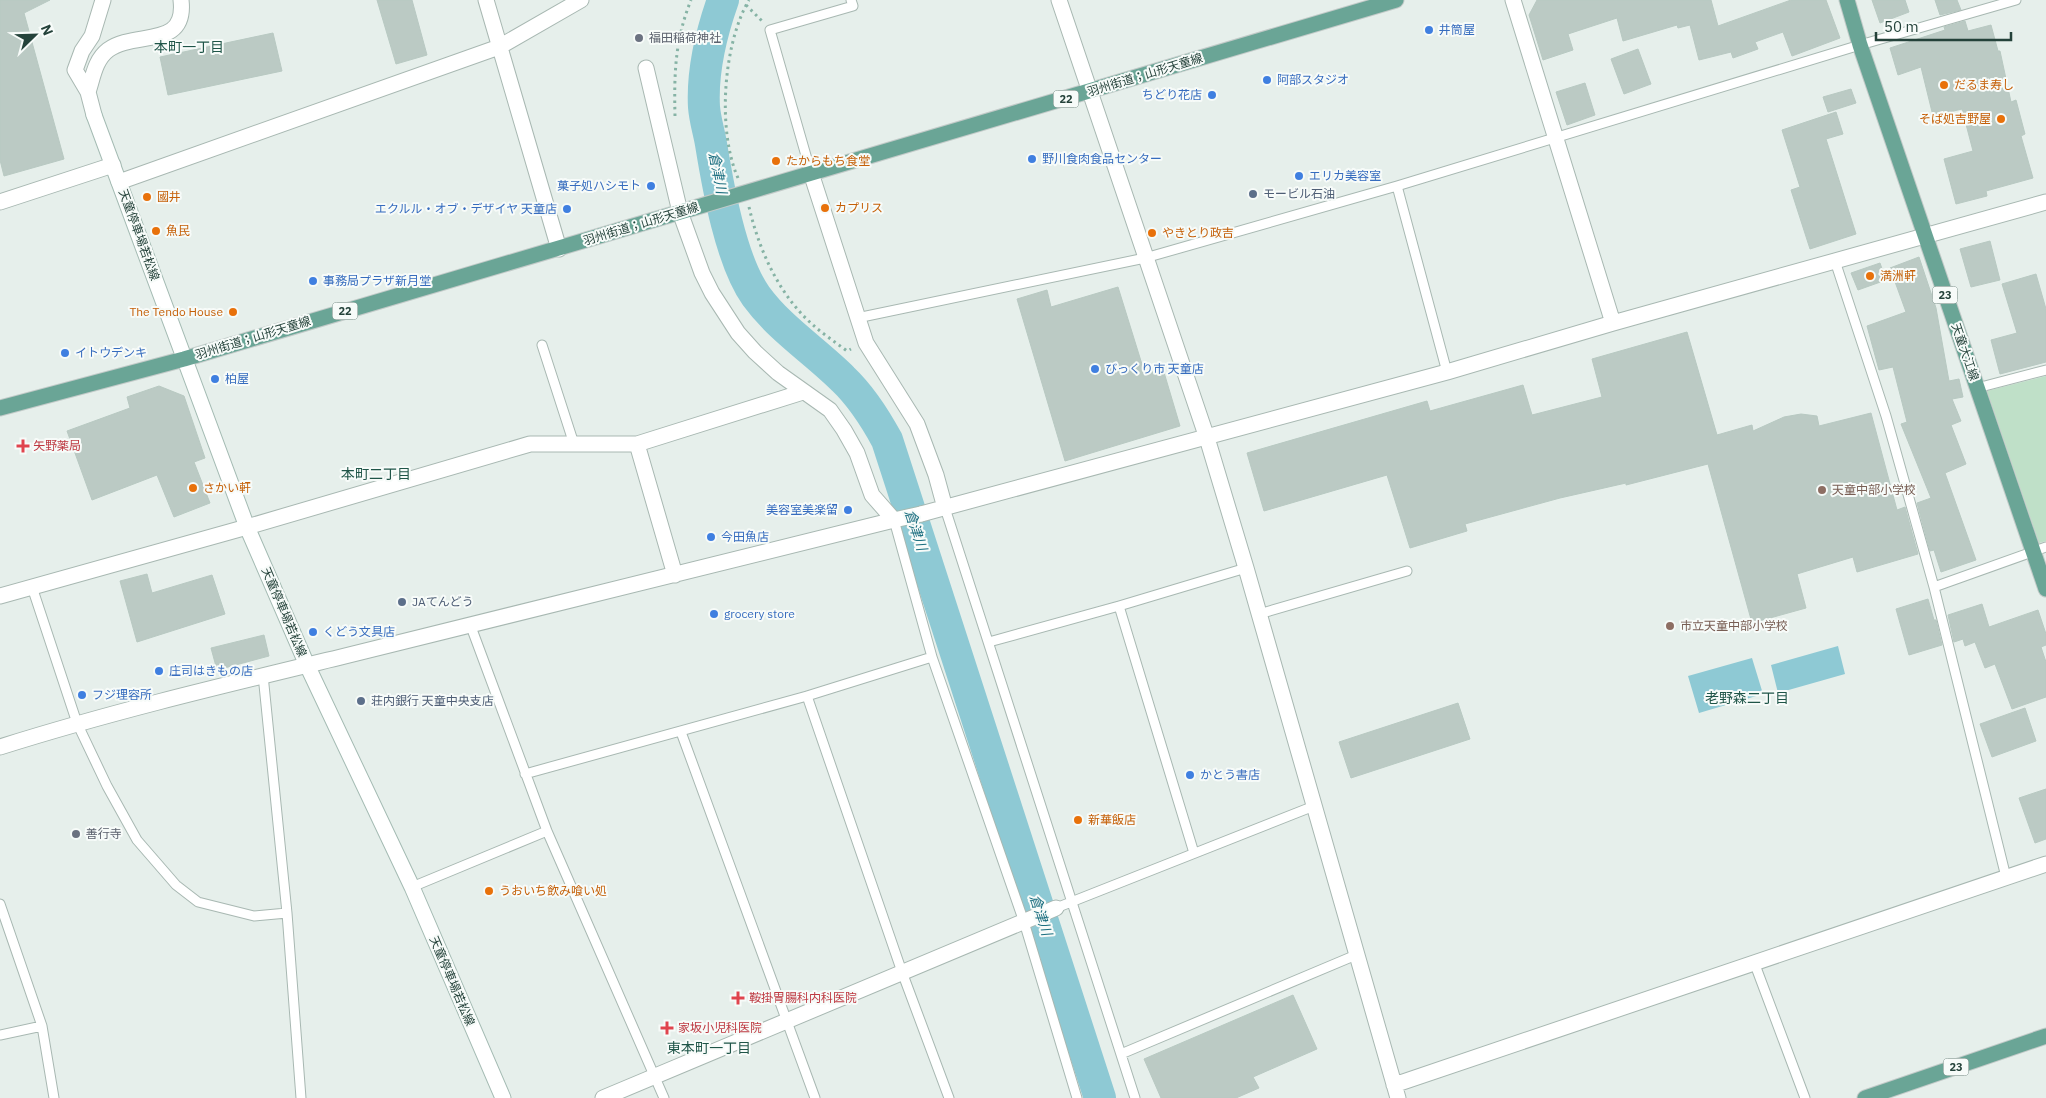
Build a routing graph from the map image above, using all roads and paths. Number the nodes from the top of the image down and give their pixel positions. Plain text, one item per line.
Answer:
1 (103, 0) edge
2 (181, 0) edge
3 (486, 0) edge
4 (581, 0) edge
5 (691, 0) edge
6 (851, 0) edge
7 (1059, 0) edge
8 (1396, 0) edge
9 (1513, 0) edge
10 (1847, 0) edge
11 (2016, 0) edge
12 (746, 5) dead end
13 (770, 30) junction
14 (1860, 44) junction
15 (499, 47) junction
16 (646, 68) dead end
17 (88, 92) junction
18 (1090, 92) junction
19 (676, 123) dead end
20 (1554, 138) junction
21 (113, 165) junction
22 (811, 173) junction
23 (119, 182) junction
24 (1397, 186) junction
25 (0, 202) edge
26 (2046, 202) edge
27 (684, 211) junction
28 (1925, 235) junction
29 (558, 249) junction
30 (1145, 258) junction
31 (1835, 261) junction
32 (857, 318) junction
33 (1612, 323) junction
34 (542, 345) dead end
35 (184, 359) junction
36 (2046, 370) edge
37 (1447, 372) junction
38 (1977, 388) junction
39 (803, 392) junction
40 (0, 408) edge
41 (1207, 438) junction
42 (574, 444) junction
43 (638, 444) junction
44 (946, 508) junction
45 (894, 520) junction
46 (247, 527) junction
47 (2039, 549) edge
48 (1246, 568) junction
49 (1407, 571) dead end
50 (675, 576) junction
51 (32, 587) junction
52 (1934, 587) junction
53 (2046, 589) edge
54 (0, 596) edge
55 (1119, 606) junction
56 (1259, 614) junction
57 (470, 624) junction
58 (989, 642) junction
59 (932, 657) junction
60 (307, 665) junction
61 (263, 675) junction
62 (807, 696) junction
63 (76, 723) junction
64 (681, 732) junction
65 (0, 747) edge
66 (525, 774) junction
67 (1314, 806) junction
68 (546, 831) junction
69 (1194, 853) junction
70 (2046, 864) edge
71 (2006, 877) junction
72 (412, 887) junction
73 (1072, 902) junction
74 (0, 904) edge
75 (1056, 908) joint
76 (287, 913) junction
77 (1024, 922) junction
78 (1356, 955) junction
79 (1754, 962) junction
80 (902, 972) junction
81 (786, 1021) junction
82 (42, 1026) junction
83 (0, 1035) edge
84 (2046, 1036) edge
85 (1121, 1054) junction
86 (655, 1075) junction
87 (1396, 1091) edge
88 (54, 1098) edge
89 (301, 1098) edge
90 (503, 1098) edge
91 (603, 1098) edge
92 (664, 1098) edge
93 (815, 1098) edge
94 (949, 1098) edge
95 (1077, 1098) edge
96 (1135, 1098) edge
97 (1805, 1098) edge
98 (1865, 1098) edge

1 - 17 street
2 - 17 street
3 - 15 street
4 - 15 street
5 - 19 path
6 - 13 lane
7 - 18 street
8 - 18 main road, 羽州街道；山形天童線 / 22
9 - 20 street
10 - 14 main road, 天童大江線 / 23
11 - 14 lane
12 - 13 path
13 - 22 lane
14 - 20 lane
14 - 28 main road, 天童大江線 / 23
15 - 23 street
15 - 29 street
16 - 27 street
17 - 21 street, 天童停車場若松線
18 - 22 main road, 羽州街道；山形天童線 / 22
18 - 30 street
20 - 24 lane
20 - 33 street
21 - 23 street, 天童停車場若松線
21 - 25 street
22 - 27 main road, 羽州街道；山形天童線 / 22
22 - 32 street
23 - 35 street, 天童停車場若松線
24 - 30 lane
24 - 37 lane
26 - 28 street
27 - 29 main road, 羽州街道；山形天童線 / 22
27 - 39 street
28 - 31 street
28 - 38 main road, 天童大江線 / 23
29 - 35 main road, 羽州街道；山形天童線 / 22
30 - 32 lane
30 - 41 street
31 - 33 street
31 - 52 lane
32 - 44 street
33 - 37 street
34 - 42 lane
35 - 40 main road, 羽州街道；山形天童線 / 22
35 - 46 street, 天童停車場若松線
36 - 38 lane
37 - 41 street
38 - 47 main road, 天童大江線 / 23
39 - 43 street
39 - 45 street
41 - 44 street
41 - 48 street
42 - 43 street
42 - 46 street
43 - 50 street
44 - 45 street
44 - 58 lane
45 - 50 street
45 - 59 lane
46 - 51 street
46 - 60 street, 天童停車場若松線
47 - 52 lane
47 - 53 main road, 天童大江線 / 23
48 - 55 lane
48 - 56 street
49 - 56 lane
50 - 57 street
51 - 54 street
51 - 63 lane
52 - 71 lane
55 - 58 lane
55 - 69 lane
56 - 67 street
57 - 60 street
57 - 66 lane
58 - 73 lane
59 - 62 lane
59 - 77 lane
60 - 61 street
60 - 72 street, 天童停車場若松線
61 - 63 street
61 - 76 lane
62 - 64 lane
62 - 80 lane
63 - 65 street
63 - 76 lane
64 - 66 lane
64 - 81 lane
66 - 68 lane
67 - 69 lane
67 - 78 street
68 - 72 lane
68 - 86 lane
69 - 73 lane
70 - 71 street
71 - 79 street
72 - 90 street, 天童停車場若松線
73 - 75 lane
73 - 85 lane
74 - 82 lane
75 - 77 street
76 - 89 lane
77 - 80 street
77 - 95 lane
78 - 85 lane
78 - 87 street
79 - 87 street
79 - 97 lane
80 - 81 street
80 - 94 lane
81 - 86 street
81 - 93 lane
82 - 83 lane
82 - 88 lane
84 - 98 main road, 23
85 - 96 lane
86 - 91 street
86 - 92 lane

